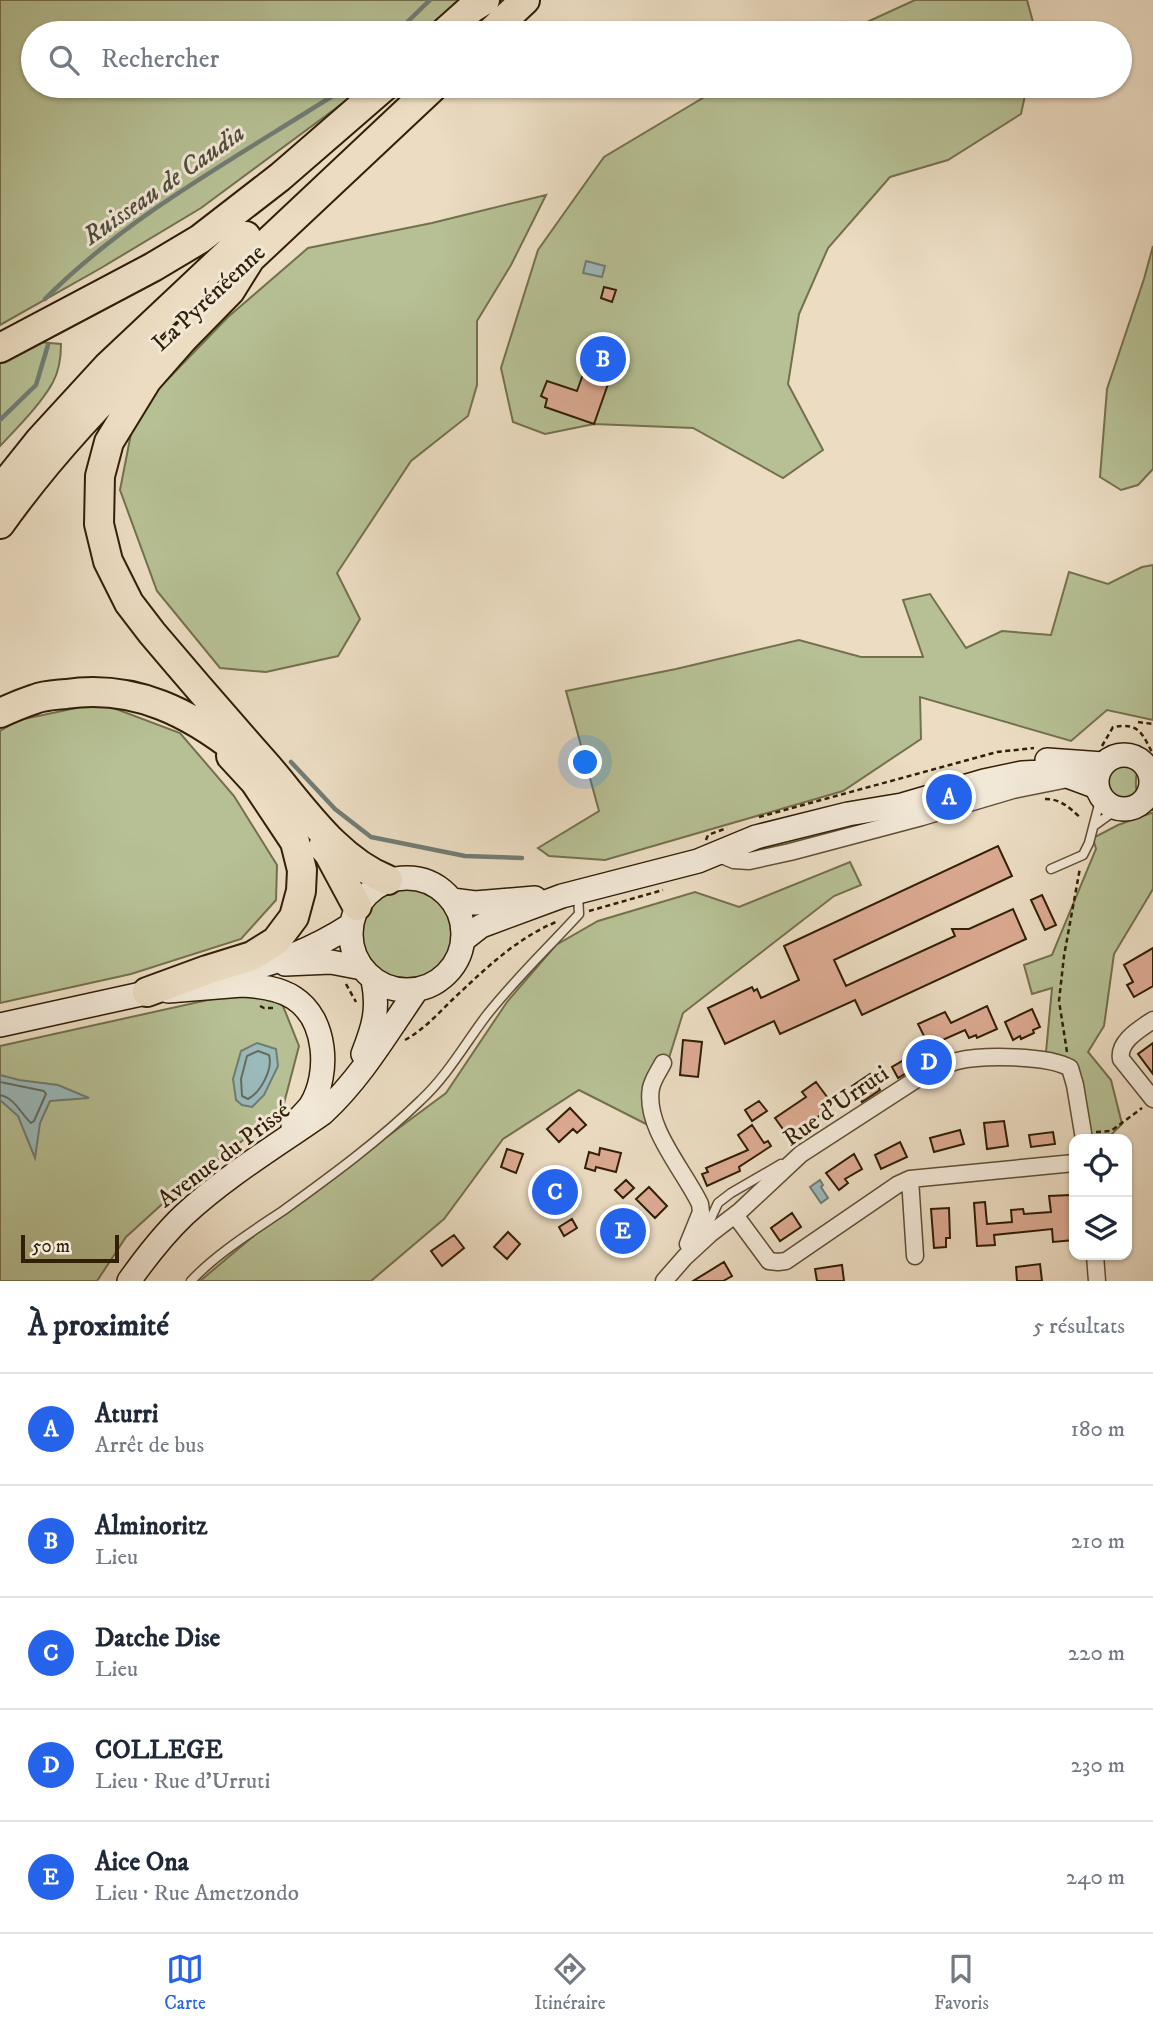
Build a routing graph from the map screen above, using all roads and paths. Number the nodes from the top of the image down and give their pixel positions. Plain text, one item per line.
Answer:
1 (485, 0) edge
2 (497, 0) edge
3 (525, 0) edge
4 (457, 21) edge
5 (475, 21) edge
6 (503, 21) edge
7 (371, 98) edge
8 (394, 98) edge
9 (421, 98) edge
10 (250, 259) junction
11 (0, 348) edge
12 (0, 490) edge
13 (0, 524) edge
14 (0, 713) edge
15 (1138, 722) dead end
16 (1153, 724) edge
17 (203, 726) junction
18 (1036, 748) dead end
19 (1101, 757) junction
20 (1073, 778) junction
21 (1152, 783) edge
22 (1042, 799) dead end
23 (1106, 804) junction
24 (848, 814) junction
25 (1081, 818) dead end
26 (754, 819) dead end
27 (1095, 825) junction
28 (731, 827) dead end
29 (709, 850) junction
30 (1083, 855) junction
31 (1051, 869) dead end
32 (388, 880) junction
33 (570, 893) junction
34 (452, 900) junction
35 (354, 916) junction
36 (463, 940) junction
37 (270, 965) junction
38 (368, 974) junction
39 (416, 991) junction
40 (147, 992) junction
41 (1153, 1020) edge
42 (0, 1025) edge
43 (663, 1063) dead end
44 (1070, 1068) junction
45 (357, 1077) junction
46 (1150, 1102) edge
47 (1083, 1134) edge
48 (1098, 1134) edge
49 (269, 1150) junction
50 (792, 1163) junction
51 (1069, 1163) edge
52 (910, 1179) junction
53 (718, 1203) junction
54 (700, 1204) junction
55 (735, 1215) junction
56 (710, 1234) junction
57 (692, 1250) junction
58 (915, 1256) dead end
59 (1095, 1260) edge
60 (129, 1281) edge
61 (191, 1281) edge
62 (663, 1281) edge
63 (1097, 1281) edge

1 - 4 highway
2 - 5 highway
3 - 6 highway
7 - 11 highway
8 - 12 highway, La Pyrénéenne
9 - 10 highway, La Pyrénéenne
10 - 13 highway, La Pyrénéenne
10 - 32 highway
14 - 17 highway
15 - 16 path
17 - 35 highway
17 - 40 highway
18 - 26 path
19 - 21 main road
19 - 21 path
19 - 23 main road
19 - 24 main road
20 - 23 main road
20 - 24 main road
20 - 29 street
21 - 23 main road
21 - 23 path
22 - 25 path
23 - 27 lane
23 - 27 lane
24 - 29 main road
27 - 30 lane
28 - 29 path
29 - 33 main road
30 - 31 lane
30 - 44 path
32 - 34 main road
32 - 35 main road
33 - 34 main road
33 - 36 main road
33 - 61 lane
34 - 36 main road
35 - 37 main road
35 - 38 main road
36 - 39 main road
37 - 38 main road
37 - 40 main road
38 - 39 main road
38 - 45 main road, Avenue du Prissé
39 - 45 main road, Avenue du Prissé
40 - 42 main road
40 - 49 main road
41 - 46 street
43 - 54 street
44 - 47 street
44 - 50 street, Rue d'Urruti
45 - 49 main road, Avenue du Prissé
46 - 48 path
49 - 60 main road, Avenue du Prissé
50 - 53 lane
50 - 55 street, Rue d'Urruti
51 - 52 street
52 - 55 street
52 - 58 street
53 - 54 lane
53 - 56 lane
54 - 57 street
55 - 56 street, Rue d'Urruti
56 - 57 street, Rue d'Urruti
57 - 62 street, Rue d'Urruti
59 - 63 street

